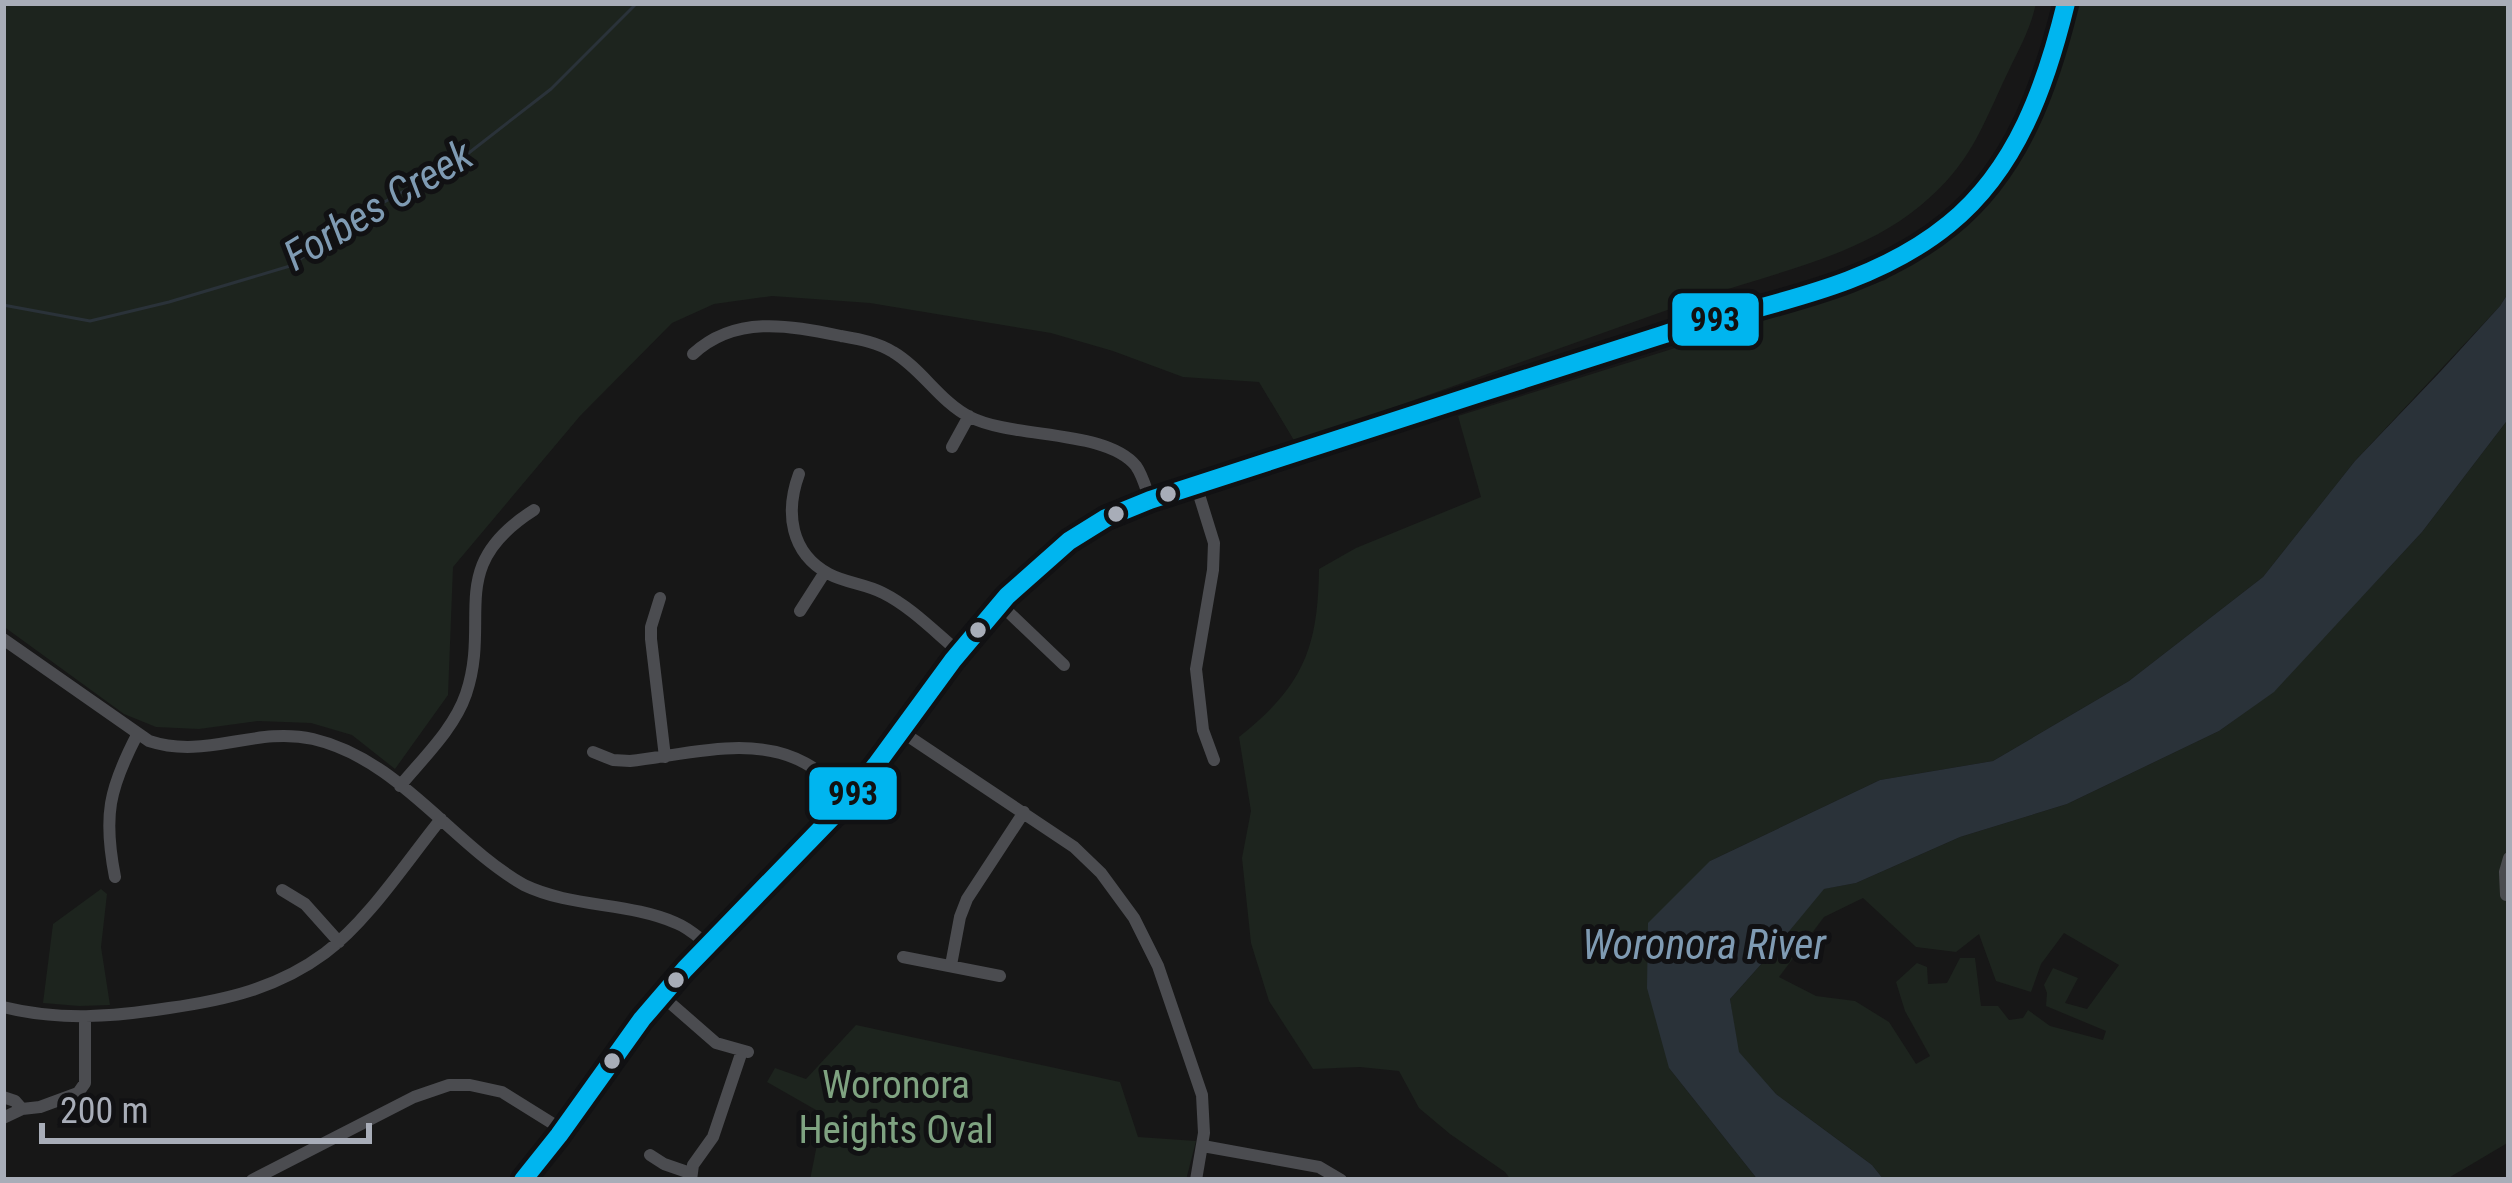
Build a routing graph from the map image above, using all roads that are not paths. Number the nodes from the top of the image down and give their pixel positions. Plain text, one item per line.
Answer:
1 (2066, 3) edge
2 (693, 354) dead end
3 (969, 416) junction
4 (952, 447) dead end
5 (799, 474) dead end
6 (1196, 485) junction
7 (1150, 500) junction
8 (534, 510) dead end
9 (825, 572) junction
10 (660, 598) dead end
11 (1001, 605) junction
12 (800, 611) dead end
13 (3, 639) edge
14 (959, 652) junction
15 (1064, 665) dead end
16 (902, 732) junction
17 (137, 735) junction
18 (593, 752) dead end
19 (665, 757) junction
20 (1214, 760) dead end
21 (400, 786) junction
22 (850, 798) junction
23 (1024, 812) junction
24 (441, 819) junction
25 (2509, 858) edge
26 (115, 877) dead end
27 (282, 890) dead end
28 (2507, 895) edge
29 (339, 942) junction
30 (708, 945) junction
31 (903, 957) dead end
32 (950, 965) junction
33 (1000, 976) dead end
34 (661, 995) junction
35 (3, 1007) edge
36 (85, 1018) junction
37 (3, 1097) edge
38 (22, 1108) junction
39 (3, 1118) edge
40 (563, 1130) junction
41 (1202, 1146) junction
42 (650, 1154) dead end
43 (691, 1176) edge
44 (252, 1180) edge
45 (523, 1180) edge
46 (1196, 1180) edge
47 (1341, 1180) edge

1 - 6 street
2 - 3 street
3 - 4 street
3 - 7 street
5 - 9 street
6 - 7 street
6 - 20 street
7 - 11 street
8 - 21 street
9 - 12 street
9 - 14 street
10 - 19 street
11 - 14 street
11 - 15 street
13 - 17 street
14 - 16 street
16 - 22 street
16 - 23 street
17 - 21 street
17 - 26 street
18 - 19 street
19 - 22 street
21 - 24 street
22 - 30 street
23 - 32 street
23 - 41 street
24 - 29 street
24 - 30 street
25 - 28 street
27 - 29 street
29 - 36 street
30 - 34 street
31 - 32 street
32 - 33 street
34 - 40 street
34 - 43 street
35 - 36 street
36 - 38 street
37 - 38 street
38 - 39 street
40 - 44 street
40 - 45 street
41 - 46 street
41 - 47 street
42 - 43 street

